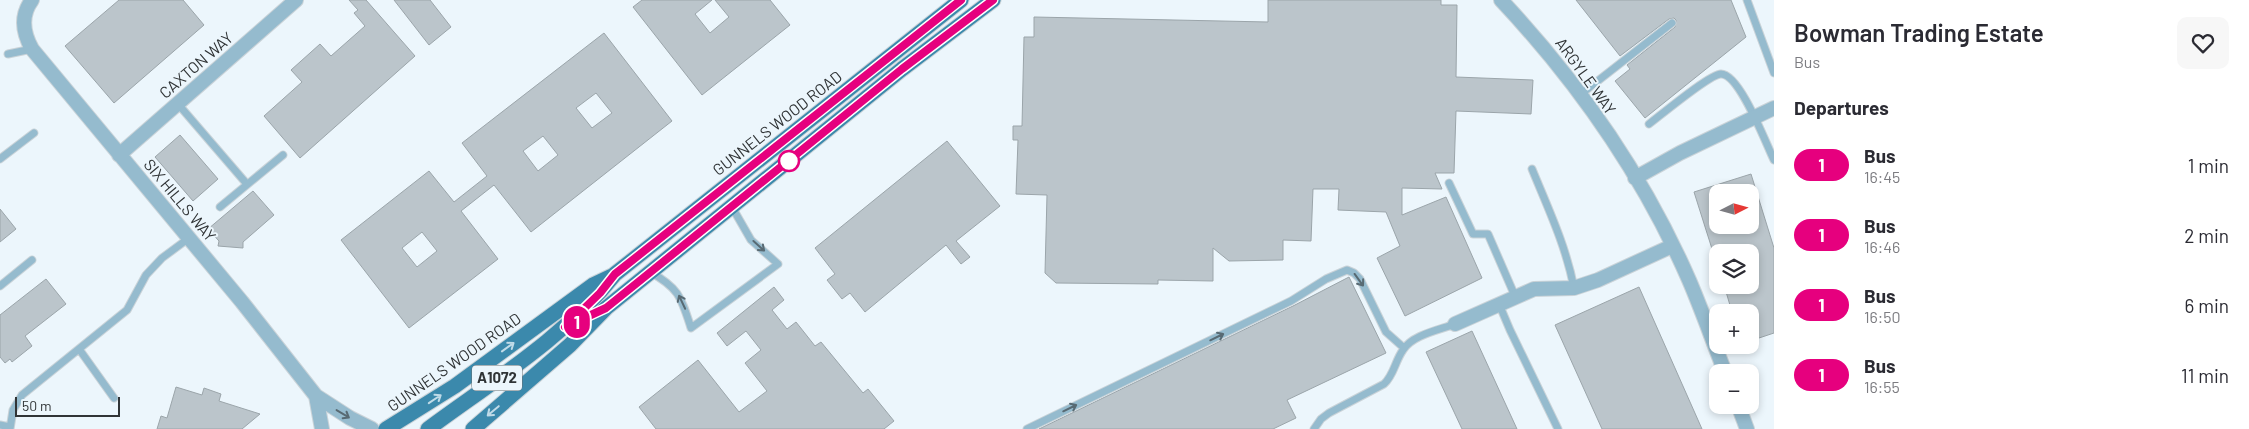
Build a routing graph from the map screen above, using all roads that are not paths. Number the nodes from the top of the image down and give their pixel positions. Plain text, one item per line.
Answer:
1 (32, 0) edge
2 (296, 0) edge
3 (961, 0) edge
4 (993, 0) edge
5 (1501, 0) edge
6 (1747, 0) edge
7 (1672, 23) dead end
8 (32, 49) junction
9 (8, 54) dead end
10 (1774, 73) edge
11 (1581, 94) junction
12 (178, 104) junction
13 (1774, 108) edge
14 (1754, 116) junction
15 (1649, 124) dead end
16 (34, 133) dead end
17 (119, 155) junction
18 (283, 155) dead end
19 (0, 159) edge
20 (1774, 160) edge
21 (1532, 169) dead end
22 (1635, 178) junction
23 (246, 183) junction
24 (1449, 183) dead end
25 (732, 206) junction
26 (220, 207) dead end
27 (189, 238) junction
28 (1672, 246) junction
29 (32, 260) dead end
30 (650, 272) junction
31 (615, 274) junction
32 (0, 286) edge
33 (1574, 288) junction
34 (1515, 296) junction
35 (1499, 303) junction
36 (606, 308) junction
37 (1455, 324) joint
38 (565, 327) junction
39 (1404, 348) junction
40 (79, 349) junction
41 (1722, 364) edge
42 (316, 396) junction
43 (114, 398) dead end
44 (1741, 414) edge
45 (0, 425) edge
46 (10, 428) edge
47 (322, 429) edge
48 (372, 429) edge
49 (386, 429) edge
50 (428, 429) edge
51 (473, 429) edge
52 (1026, 429) edge
53 (1314, 429) edge
54 (1558, 429) edge
55 (1747, 429) edge

1 - 8 street, SIX HILLS WAY
2 - 12 street, CAXTON WAY
3 - 31 main road, GUNNELS WOOD ROAD / A1072
4 - 25 main road, GUNNELS WOOD ROAD / A1072
5 - 11 street, ARGYLE WAY
6 - 10 lane
7 - 11 lane
8 - 9 lane
8 - 17 street, SIX HILLS WAY
11 - 22 street, ARGYLE WAY
12 - 17 street, CAXTON WAY
12 - 23 lane
13 - 14 street
14 - 15 lane
14 - 20 lane
14 - 22 street
16 - 19 lane
17 - 27 street, SIX HILLS WAY
18 - 23 lane
21 - 33 lane
22 - 28 street, ARGYLE WAY
23 - 26 lane
24 - 34 lane
25 - 30 main road, GUNNELS WOOD ROAD / A1072
25 -> 30 lane
27 - 40 lane
27 - 42 street, SIX HILLS WAY
28 - 33 street
28 - 41 street, ARGYLE WAY
29 - 32 lane
30 - 36 main road, GUNNELS WOOD ROAD / A1072
31 - 38 main road, GUNNELS WOOD ROAD / A1072
49 -> 31 main road, GUNNELS WOOD ROAD / A1072
33 - 34 street
34 - 35 street
35 - 37 street
35 - 54 lane
36 - 38 main road, GUNNELS WOOD ROAD / A1072
36 -> 51 main road, GUNNELS WOOD ROAD / A1072
37 - 39 lane
38 - 50 main road, GUNNELS WOOD ROAD / A1072
52 -> 39 lane
39 - 53 lane
40 - 43 lane
40 - 46 lane
42 - 47 street, SIX HILLS WAY
42 -> 48 street, SIX HILLS WAY
44 - 55 street
45 - 46 lane

